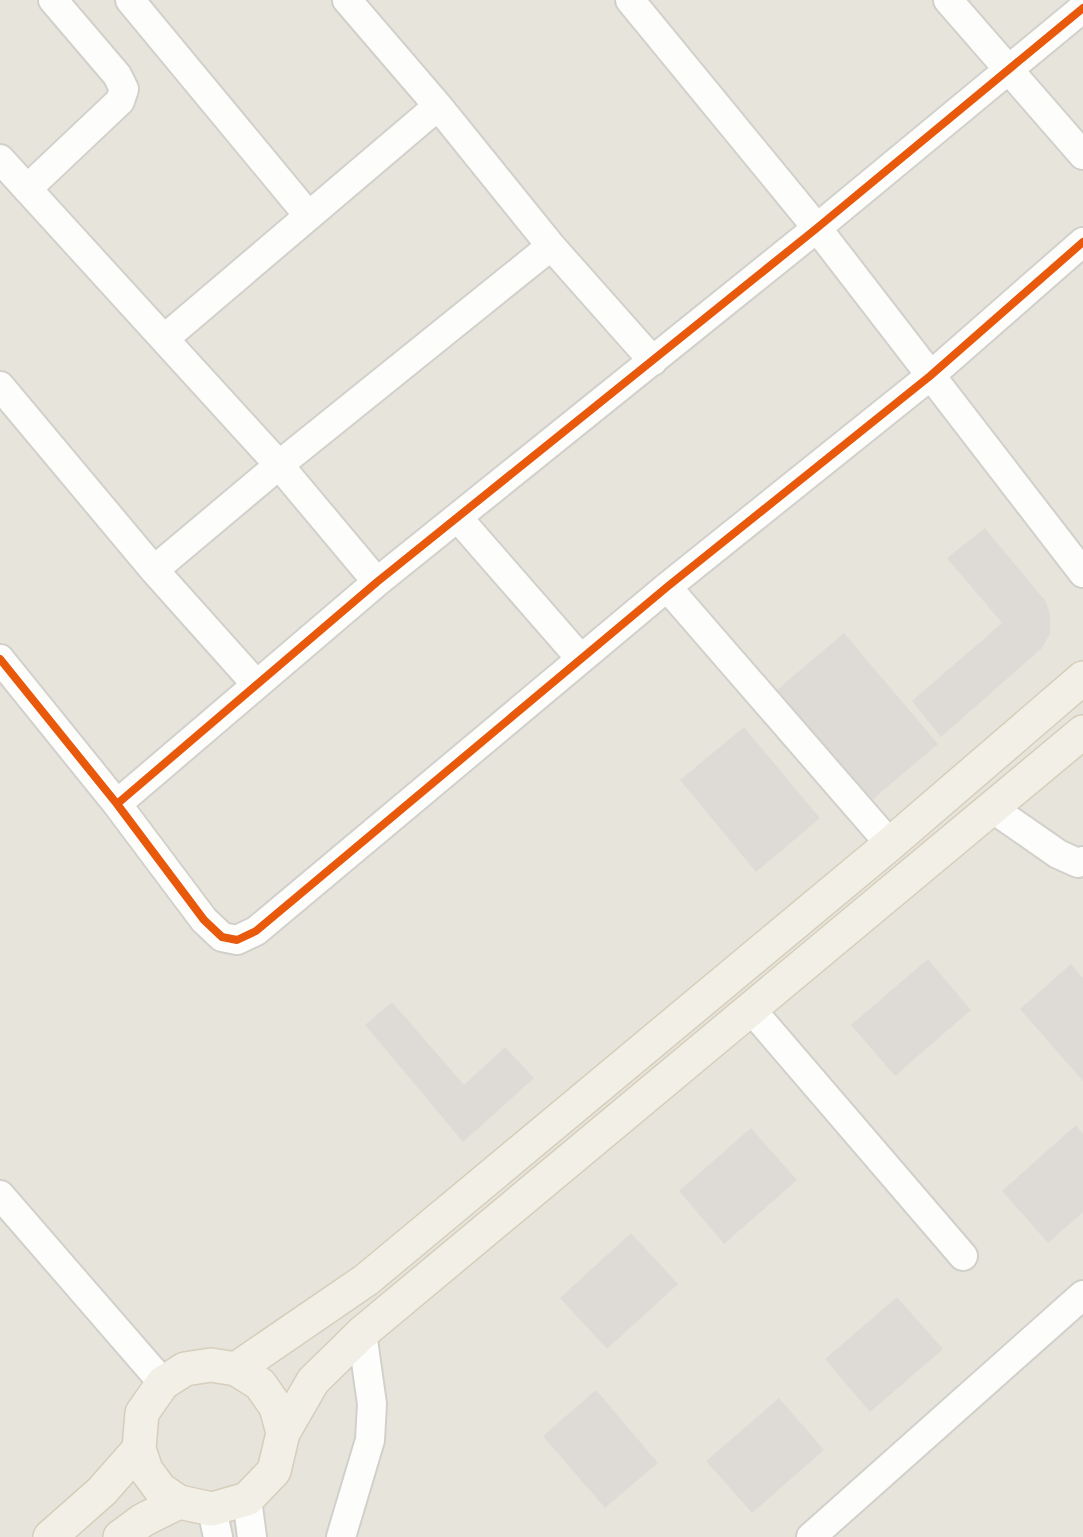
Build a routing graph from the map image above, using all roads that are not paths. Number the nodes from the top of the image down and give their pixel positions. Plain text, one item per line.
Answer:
1 (53, 0) edge
2 (130, 0) edge
3 (347, 0) edge
4 (630, 0) edge
5 (948, 0) edge
6 (1083, 8) edge
7 (1010, 70) junction
8 (438, 106) junction
9 (1083, 155) edge
10 (11, 180) edge
11 (308, 215) junction
12 (817, 228) junction
13 (1083, 242) edge
14 (551, 246) junction
15 (164, 339) junction
16 (653, 361) junction
17 (930, 376) junction
18 (0, 386) edge
19 (279, 465) junction
20 (458, 518) junction
21 (154, 570) junction
22 (1083, 573) edge
23 (377, 582) junction
24 (668, 587) junction
25 (0, 659) edge
26 (581, 659) junction
27 (1083, 678) edge
28 (255, 683) junction
29 (1083, 732) edge
30 (117, 804) junction
31 (992, 808) junction
32 (890, 844) junction
33 (1083, 861) edge
34 (750, 1008) junction
35 (0, 1195) edge
36 (963, 1256) dead end
37 (1083, 1295) edge
38 (362, 1333) junction
39 (237, 1369) junction
40 (163, 1383) junction
41 (283, 1433) junction
42 (139, 1449) junction
43 (247, 1499) junction
44 (179, 1502) junction
45 (215, 1523) edge
46 (50, 1537) edge
47 (120, 1537) edge
48 (252, 1537) edge
49 (341, 1537) edge
50 (812, 1537) edge

1 - 10 street
2 - 11 street
3 - 8 street
4 - 12 street
5 - 7 street
6 - 7 street
7 - 9 street
7 - 12 street
8 - 11 street
8 - 14 street
10 - 15 street
11 - 15 street
12 - 16 street
12 - 17 street
13 - 17 street
14 - 16 street
14 - 19 street
15 - 19 street
16 - 20 street
17 - 22 street
17 - 24 street
18 - 21 street
19 - 21 street
19 - 23 street
20 - 23 street
20 - 26 street
21 - 28 street
23 - 28 street
24 - 26 street
24 - 32 street
25 - 30 street
26 - 30 street
27 - 32 main road
28 - 30 street
29 - 31 main road
31 - 33 street
31 - 34 main road
32 - 39 main road
34 - 36 street
34 - 38 main road
35 - 40 street
37 - 50 street
38 - 41 main road
38 - 49 street
39 - 40 main road
39 - 41 main road
40 - 42 main road
41 - 43 main road
42 - 44 main road
42 - 46 main road
43 - 45 main road
43 - 48 street
44 - 45 main road
44 - 47 main road

